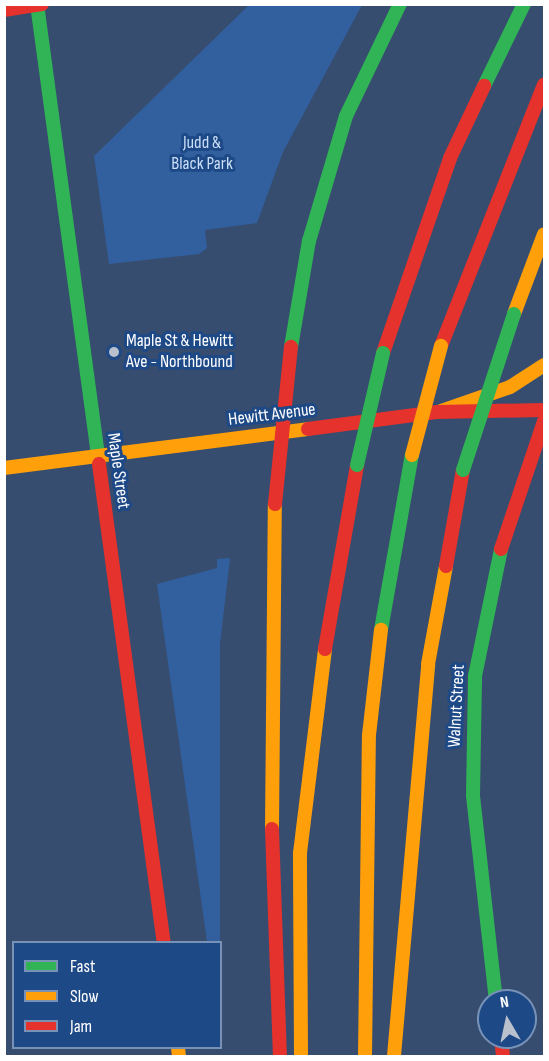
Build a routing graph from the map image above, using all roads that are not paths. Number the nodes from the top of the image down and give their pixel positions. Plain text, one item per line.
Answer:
1 (42, 4) edge
2 (400, 4) edge
3 (524, 4) edge
4 (37, 5) edge
5 (4, 10) edge
6 (544, 85) edge
7 (544, 234) edge
8 (544, 365) edge
9 (544, 410) edge
10 (438, 411) junction
11 (544, 421) edge
12 (98, 455) junction
13 (4, 468) edge
14 (164, 941) edge
15 (495, 989) edge
16 (280, 1056) edge
17 (301, 1056) edge
18 (365, 1056) edge
19 (394, 1056) edge

1 - 4 main road
2 - 16 main road, bridge
3 - 17 main road, bridge
4 - 5 main road
4 - 12 main road, Maple Street
6 - 18 main road, bridge
7 - 19 main road, bridge
8 - 10 main road
9 - 10 main road, Hewitt Avenue
10 - 12 main road, Hewitt Avenue
11 - 15 main road, Walnut Street
12 - 13 main road, Hewitt Avenue
12 - 14 main road, Maple Street

